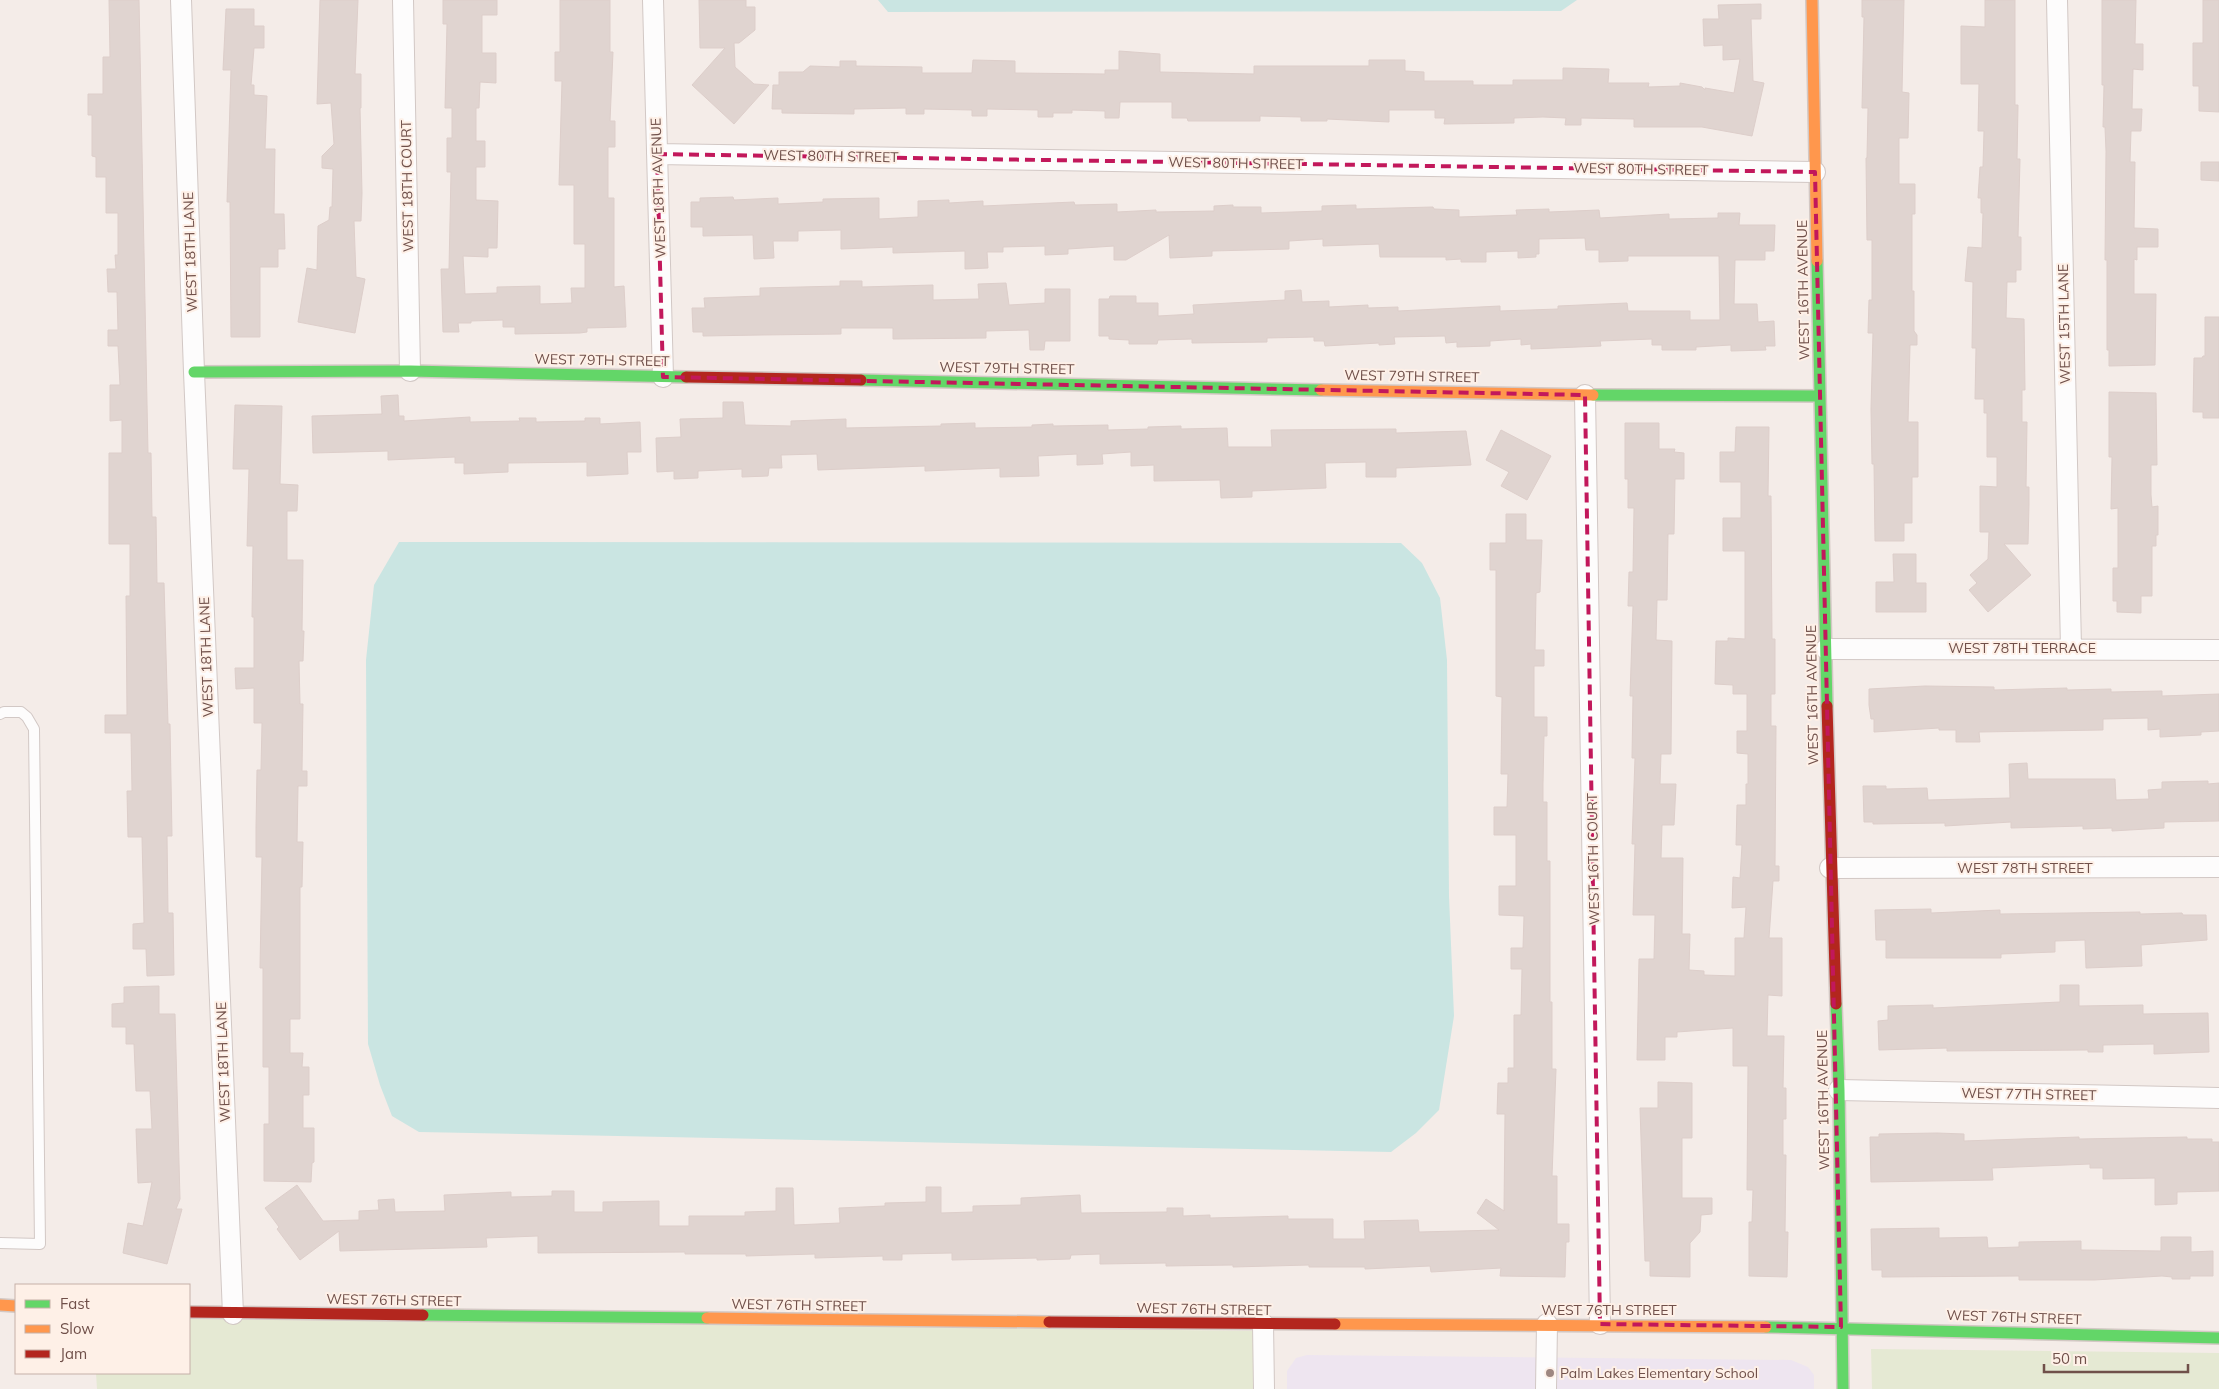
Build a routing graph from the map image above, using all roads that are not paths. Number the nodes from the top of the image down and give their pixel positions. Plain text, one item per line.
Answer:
1 (181, 0) edge
2 (403, 0) edge
3 (653, 0) edge
4 (1812, 0) edge
5 (2057, 0) edge
6 (657, 154) junction
7 (1815, 172) junction
8 (410, 371) junction
9 (194, 372) junction
10 (663, 377) junction
11 (1585, 395) junction
12 (1820, 396) junction
13 (1826, 648) junction
14 (2072, 648) junction
15 (2219, 650) edge
16 (0, 714) edge
17 (1830, 868) junction
18 (2219, 868) edge
19 (1839, 1090) junction
20 (2219, 1098) edge
21 (0, 1243) edge
22 (0, 1305) edge
23 (15, 1306) edge
24 (190, 1312) edge
25 (233, 1314) junction
26 (1264, 1324) junction
27 (1547, 1324) junction
28 (1600, 1324) junction
29 (1842, 1327) junction
30 (2219, 1338) edge
31 (1264, 1389) edge
32 (1546, 1389) edge
33 (1843, 1389) edge

1 - 9 street, WEST 18TH LANE
2 - 8 street, WEST 18TH COURT
3 - 6 street, WEST 18TH AVENUE
4 - 7 street, WEST 16TH AVENUE
5 - 14 street, WEST 15TH LANE
6 - 7 street, WEST 80TH STREET
6 - 10 street, WEST 18TH AVENUE
7 - 12 street, WEST 16TH AVENUE
8 - 9 street, WEST 79TH STREET
8 - 10 street, WEST 79TH STREET
9 - 25 street, WEST 18TH LANE
10 - 11 street, WEST 79TH STREET
11 - 12 street, WEST 79TH STREET
11 - 28 street, WEST 16TH COURT
12 - 13 street, WEST 16TH AVENUE
13 - 14 street, WEST 78TH TERRACE
13 - 17 street, WEST 16TH AVENUE
14 - 15 street, WEST 78TH TERRACE
16 - 21 lane
17 - 18 street, WEST 78TH STREET
17 - 19 street, WEST 16TH AVENUE
19 - 20 street, WEST 77TH STREET
19 - 29 street, WEST 16TH AVENUE
22 - 23 street
24 - 25 street, WEST 76TH STREET
25 - 26 street, WEST 76TH STREET
26 - 27 street, WEST 76TH STREET
26 - 31 street
27 - 28 street, WEST 76TH STREET
27 - 32 street
28 - 29 street, WEST 76TH STREET
29 - 30 street, WEST 76TH STREET
29 - 33 street, WEST 16TH AVENUE

